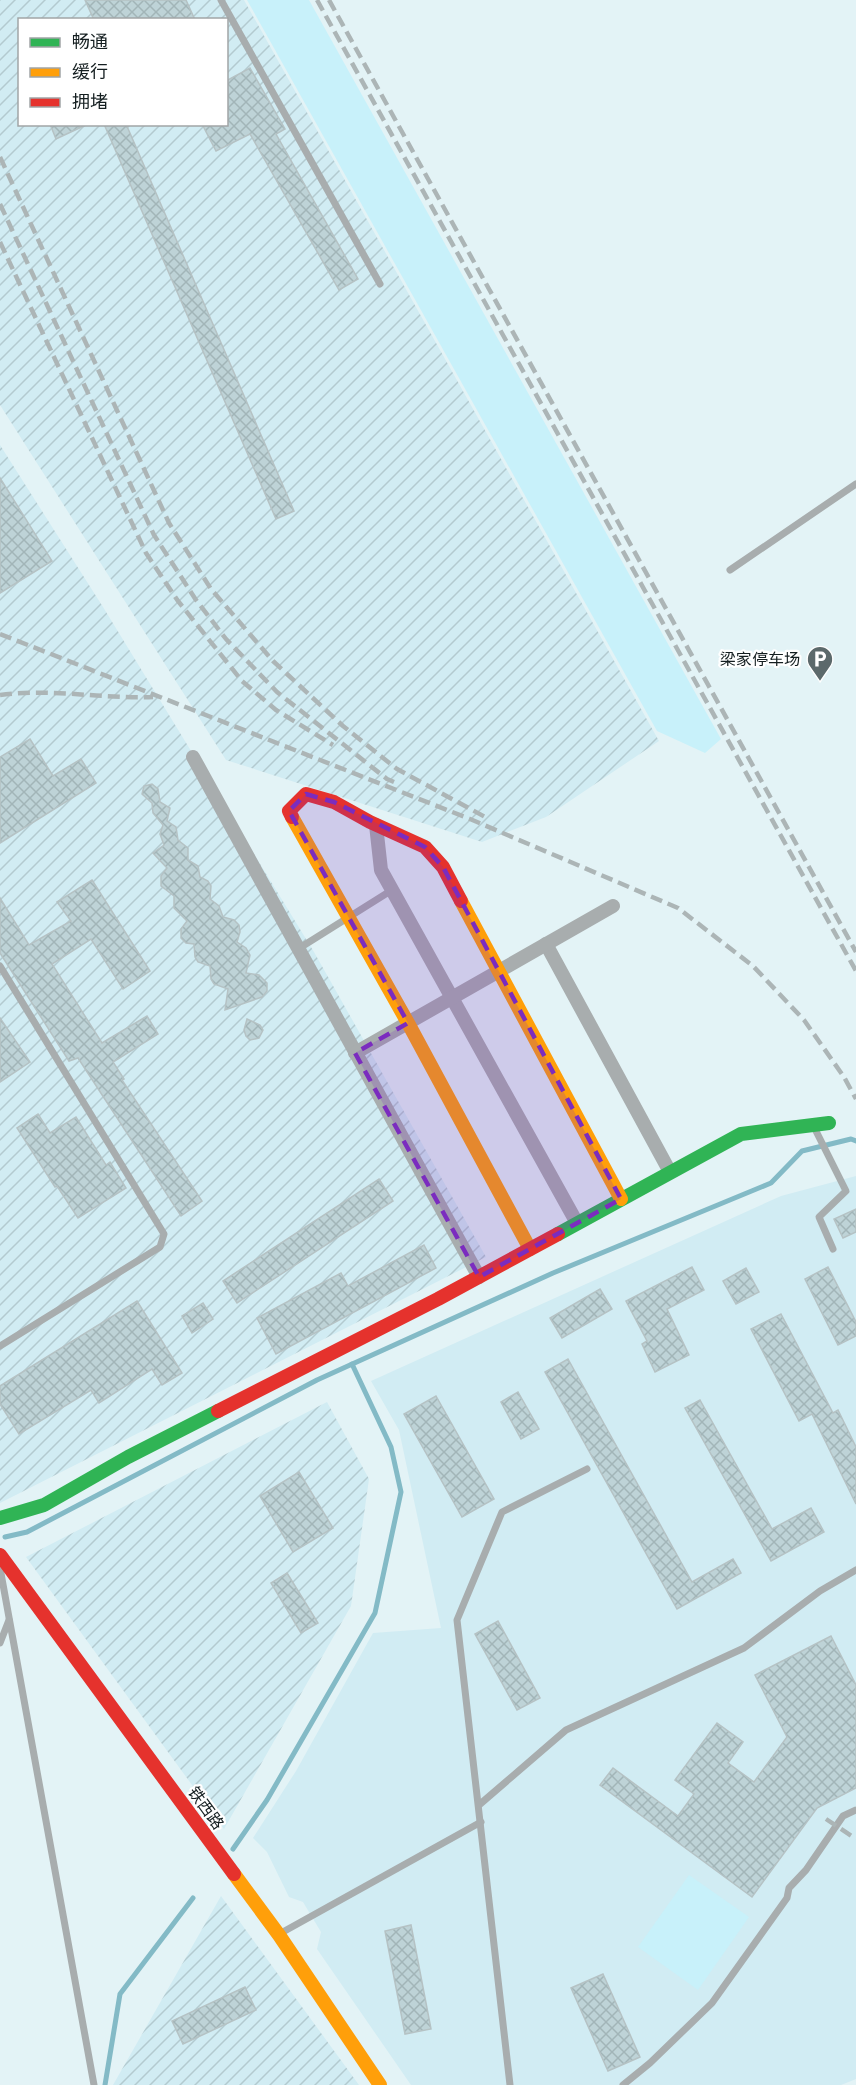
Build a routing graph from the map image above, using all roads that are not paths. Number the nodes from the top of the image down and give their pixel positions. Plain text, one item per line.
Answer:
1 (221, 0) edge
2 (380, 284) dead end
3 (856, 484) edge
4 (730, 570) dead end
5 (193, 757) dead end
6 (376, 825) junction
7 (392, 890) junction
8 (613, 906) dead end
9 (349, 917) junction
10 (546, 944) junction
11 (298, 949) junction
12 (0, 966) edge
13 (499, 971) junction
14 (452, 998) junction
15 (408, 1023) junction
16 (355, 1053) junction
17 (830, 1123) dead end
18 (816, 1130) junction
19 (670, 1172) junction
20 (621, 1199) junction
21 (577, 1223) junction
22 (530, 1249) junction
23 (833, 1249) dead end
24 (479, 1276) junction
25 (0, 1346) edge
26 (587, 1469) dead end
27 (0, 1518) edge
28 (0, 1555) edge
29 (0, 1568) edge
30 (856, 1570) edge
31 (9, 1620) junction
32 (0, 1643) edge
33 (479, 1804) junction
34 (856, 1810) edge
35 (481, 1822) junction
36 (279, 1935) junction
37 (94, 2085) edge
38 (380, 2085) edge
39 (510, 2085) edge
40 (623, 2085) edge

1 - 2 lane
3 - 4 lane
5 - 11 street
6 - 7 street
6 - 9 street
6 - 13 street
7 - 9 lane
7 - 14 street
8 - 10 street
9 - 11 lane
9 - 15 street
10 - 13 street
10 - 19 street
11 - 16 street
12 - 25 lane
13 - 14 street
13 - 20 street
14 - 15 street
14 - 21 street
15 - 16 street
15 - 22 street
16 - 24 street
17 - 18 street
18 - 19 street
18 - 23 lane
19 - 20 street
20 - 21 street
21 - 22 street
22 - 24 street
24 - 27 street
26 - 33 lane
28 - 36 street, 铁西路
29 - 31 lane
30 - 33 lane
31 - 32 lane
31 - 37 lane
33 - 35 lane
34 - 40 lane
35 - 36 lane
35 - 39 lane
36 - 38 street, 铁西路

